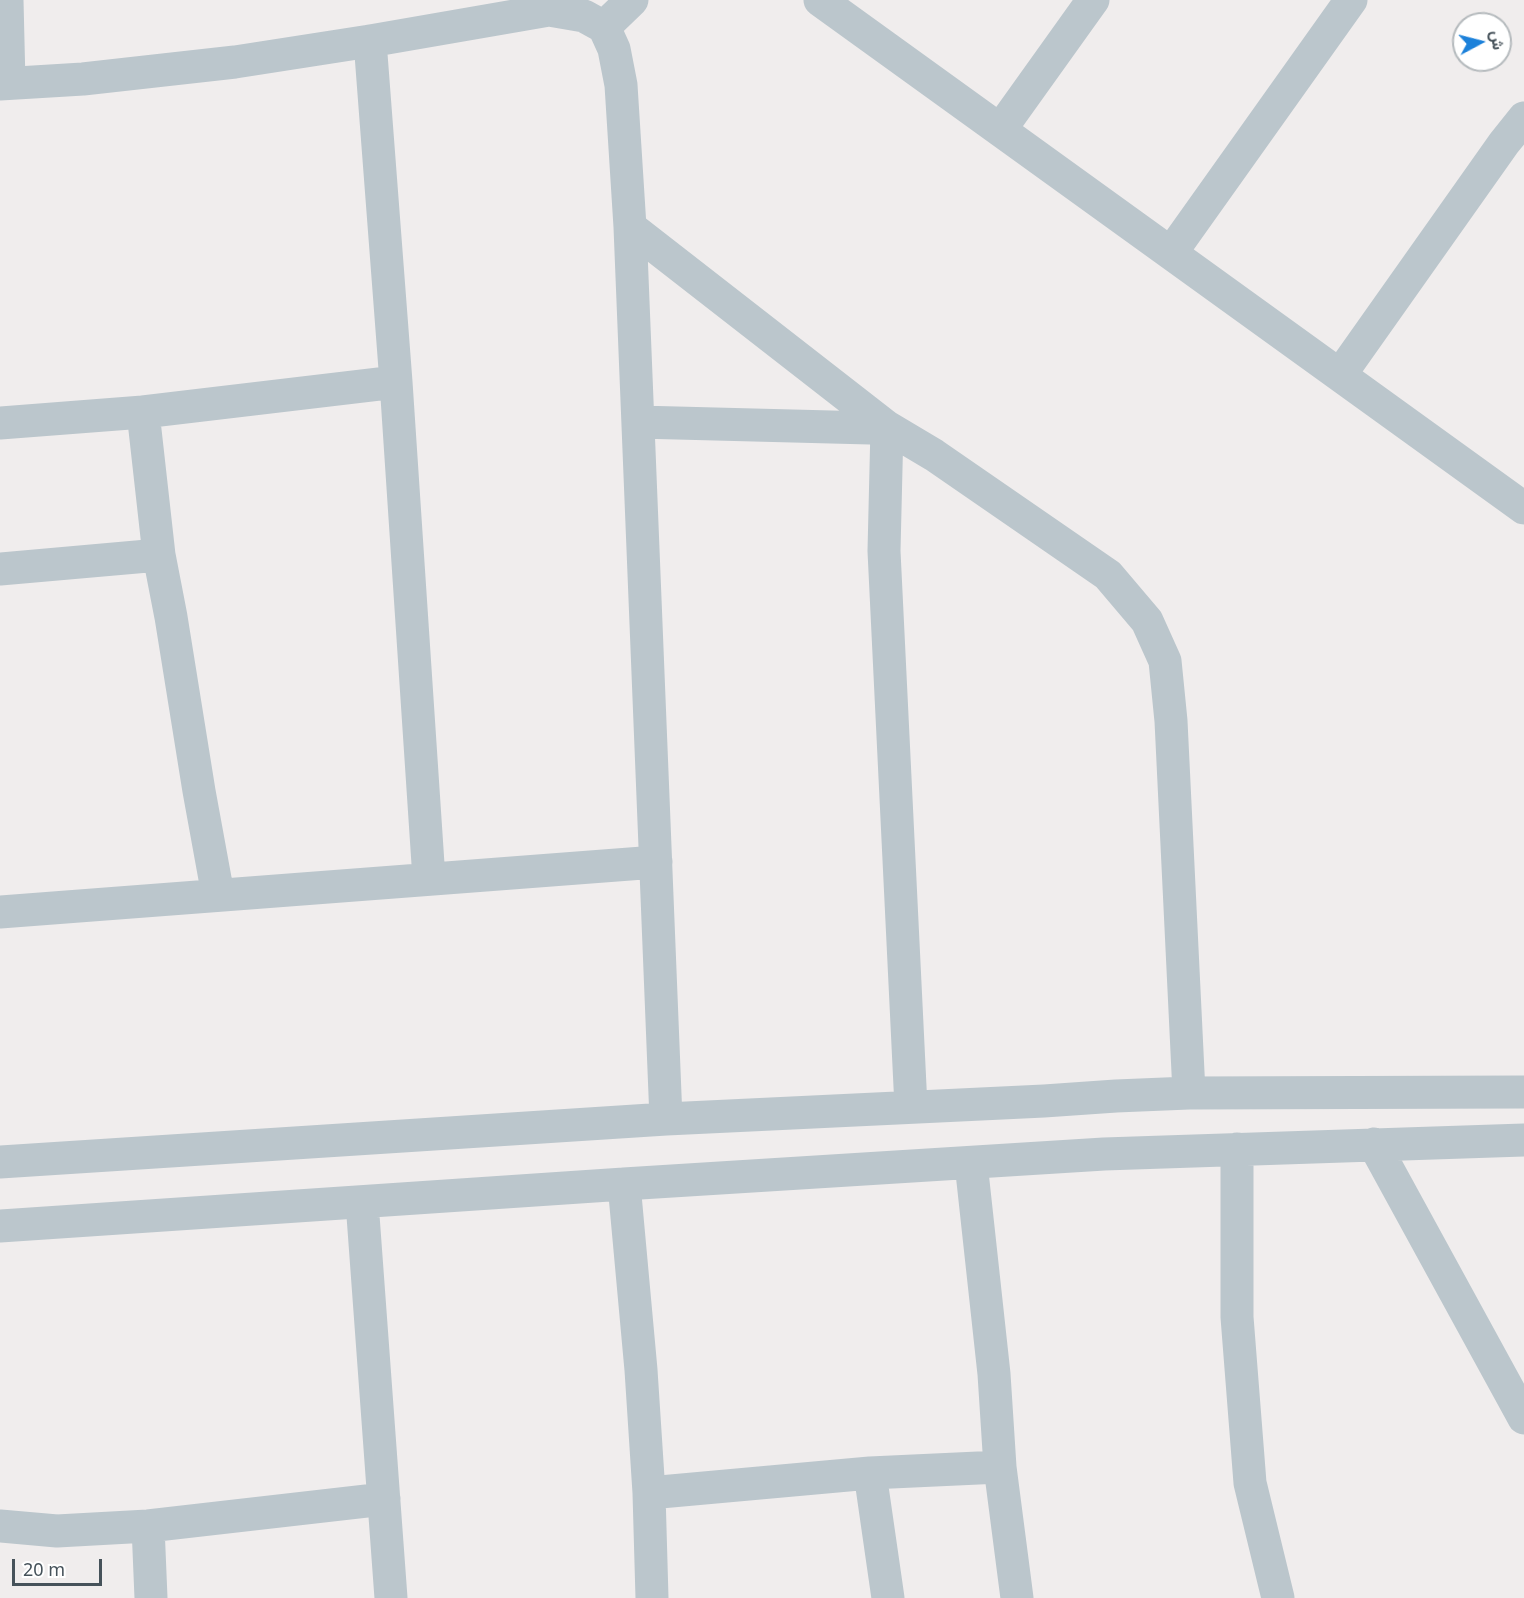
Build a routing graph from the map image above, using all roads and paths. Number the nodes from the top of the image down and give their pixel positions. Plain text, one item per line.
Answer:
1 (7, 0) edge
2 (632, 0) edge
3 (820, 0) edge
4 (1093, 0) edge
5 (1351, 0) edge
6 (604, 27) junction
7 (370, 41) junction
8 (5, 83) edge
9 (1524, 118) edge
10 (1000, 130) junction
11 (630, 227) junction
12 (1170, 253) junction
13 (1340, 375) junction
14 (396, 382) junction
15 (143, 412) junction
16 (638, 422) junction
17 (0, 423) edge
18 (887, 427) junction
19 (1518, 492) edge
20 (159, 555) junction
21 (0, 569) edge
22 (656, 862) junction
23 (429, 879) junction
24 (218, 895) junction
25 (0, 912) edge
26 (1524, 1092) edge
27 (1189, 1093) junction
28 (911, 1107) junction
29 (666, 1119) junction
30 (1524, 1140) edge
31 (1374, 1144) junction
32 (1237, 1149) junction
33 (0, 1162) edge
34 (971, 1163) junction
35 (624, 1184) junction
36 (362, 1202) junction
37 (0, 1226) edge
38 (1524, 1418) edge
39 (1000, 1467) junction
40 (870, 1473) junction
41 (649, 1493) junction
42 (384, 1498) junction
43 (0, 1526) edge
44 (148, 1526) junction
45 (151, 1598) edge
46 (391, 1598) edge
47 (652, 1598) edge
48 (888, 1598) edge
49 (1017, 1598) edge
50 (1278, 1598) edge

1 - 8 street
2 - 6 street
3 - 10 street
4 - 10 street
5 - 12 street
6 - 7 street
6 - 11 street
7 - 8 street
7 - 14 street
9 - 13 street
10 - 12 street
11 - 16 street
11 - 18 street
12 - 13 street
13 - 19 street
14 - 15 street
14 - 23 street
15 - 17 street
15 - 20 street
16 - 18 street
16 - 22 street
18 - 27 street
18 - 28 street
20 - 21 street
20 - 24 street
22 - 23 street
22 - 29 street
23 - 24 street
24 - 25 street
26 - 27 street
27 - 28 street
28 - 29 street
29 - 33 street
30 - 31 street
31 - 32 street
31 - 38 street
32 - 34 street
32 - 50 street
34 - 35 street
34 - 39 street
35 - 36 street
35 - 41 street
36 - 37 street
36 - 42 street
39 - 40 street
39 - 49 street
40 - 41 street
40 - 48 street
41 - 47 street
42 - 44 street
42 - 46 street
43 - 44 street
44 - 45 street

